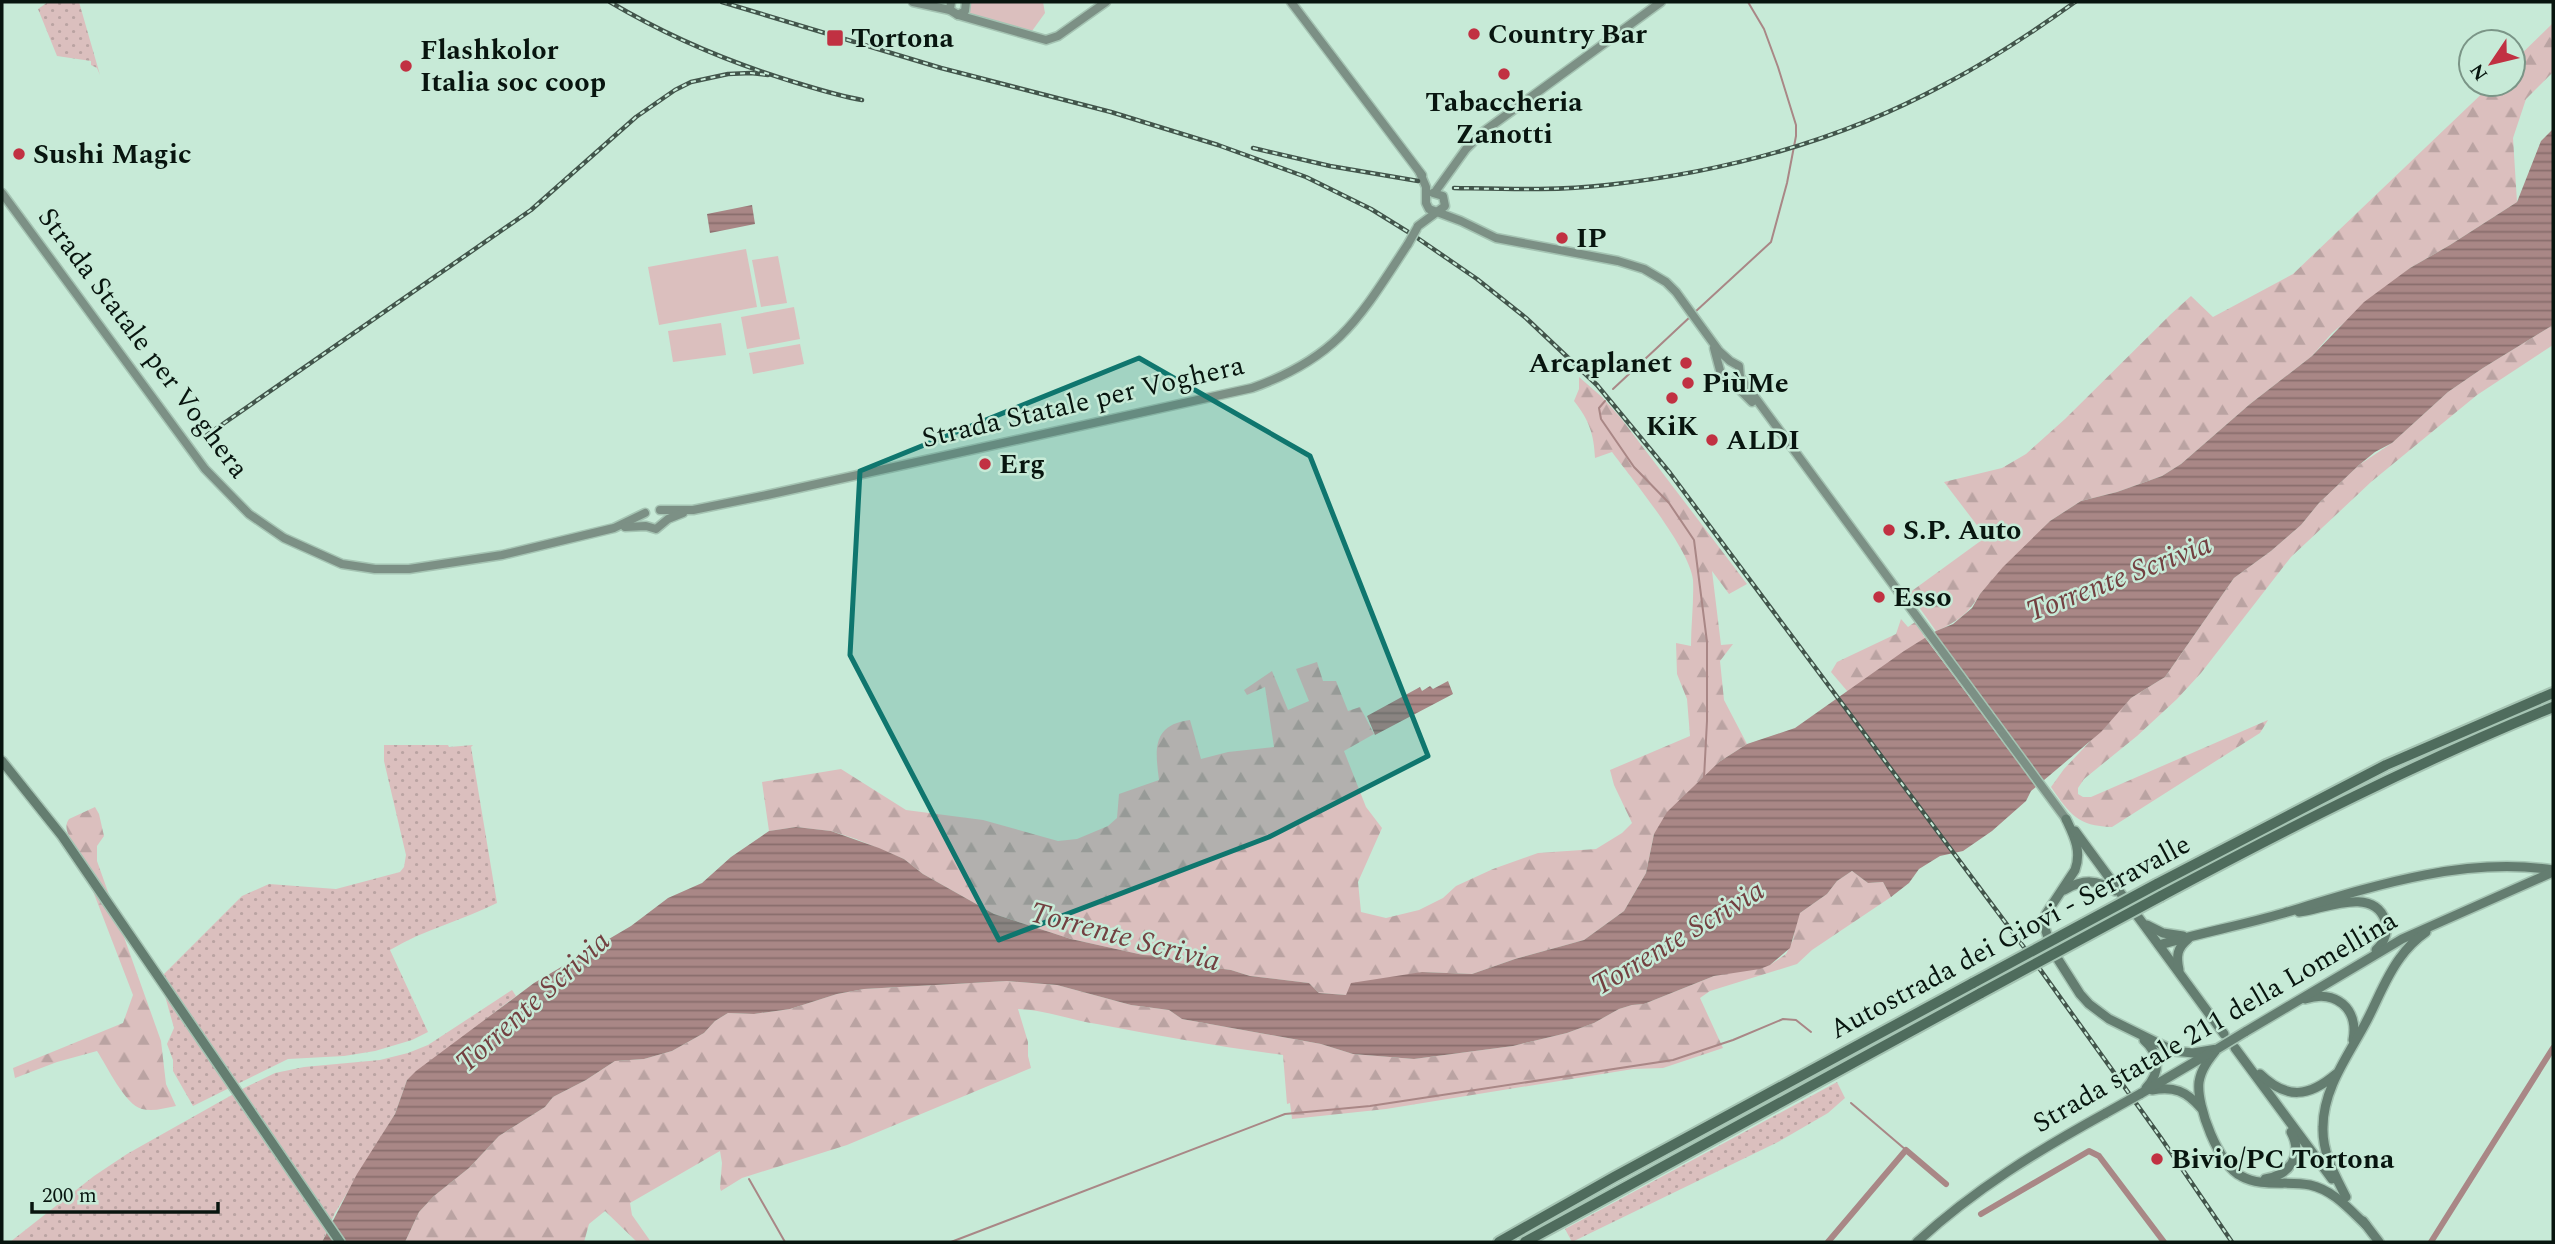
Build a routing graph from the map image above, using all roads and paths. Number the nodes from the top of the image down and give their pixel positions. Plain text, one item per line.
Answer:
1 (913, 2) edge
2 (965, 2) edge
3 (1106, 2) edge
4 (1291, 2) edge
5 (1661, 2) edge
6 (953, 9) edge
7 (1450, 172) junction
8 (2, 193) edge
9 (1431, 197) junction
10 (1445, 201) junction
11 (1437, 212) junction
12 (1461, 221) junction
13 (1418, 227) junction
14 (1712, 342) junction
15 (1730, 361) junction
16 (1721, 368) junction
17 (1740, 377) junction
18 (1731, 383) junction
19 (1772, 422) junction
20 (660, 510) junction
21 (693, 510) junction
22 (645, 513) junction
23 (664, 522) junction
24 (646, 526) junction
25 (614, 528) junction
26 (2553, 693) edge
27 (2553, 707) edge
28 (2, 761) edge
29 (2066, 819) junction
30 (2553, 871) edge
31 (2063, 891) junction
32 (2122, 896) junction
33 (2283, 913) junction
34 (2446, 918) junction
35 (2142, 922) junction
36 (2192, 936) junction
37 (2159, 945) junction
38 (2370, 957) junction
39 (2181, 976) junction
40 (2284, 1007) junction
41 (2137, 1033) junction
42 (2224, 1034) dead end
43 (2235, 1048) dead end
44 (2351, 1048) junction
45 (2217, 1049) junction
46 (2243, 1058) junction
47 (2340, 1070) junction
48 (2140, 1094) junction
49 (2274, 1101) junction
50 (2202, 1109) junction
51 (2256, 1181) junction
52 (2346, 1197) junction
53 (2366, 1225) junction
54 (340, 1242) edge
55 (1499, 1242) edge
56 (1525, 1242) edge
57 (1917, 1242) edge
58 (2379, 1242) edge

1 - 6 main road
2 - 6 main road
3 - 6 main road
4 - 9 main road
5 - 7 main road, Strada Statale per Voghera
7 - 9 main road, Strada Statale per Voghera
7 - 10 main road
8 - 25 main road, Strada Statale per Voghera
9 - 10 main road
9 - 11 main road
9 - 13 main road, Strada Statale per Voghera
10 - 11 main road
10 - 12 main road
11 - 12 main road
11 - 13 main road, Strada Statale per Voghera
12 - 14 main road
13 - 21 main road, Strada Statale per Voghera, bridge
14 - 15 main road
14 - 16 main road
15 - 16 main road
15 - 17 main road
16 - 18 main road
17 - 18 main road
17 - 19 main road
18 - 19 main road
19 - 29 main road
20 - 21 main road, Strada Statale per Voghera
20 - 22 main road, Strada Statale per Voghera
20 - 23 main road
21 - 23 main road, Strada Statale per Voghera
22 - 24 main road
22 - 25 main road, Strada Statale per Voghera
23 - 24 main road, Strada Statale per Voghera
24 - 25 main road, Strada Statale per Voghera
26 - 55 highway, Autostrada dei Giovi - Serravalle, bridge
27 - 56 highway, Autostrada dei Giovi - Serravalle, bridge
28 - 54 main road
29 - 31 main road
29 - 32 main road
30 - 33 main road
30 - 34 main road, Strada statale 211 della Lomellina
31 - 32 main road
31 - 41 main road
32 - 35 main road
33 - 36 main road
33 - 38 main road
34 - 38 main road, Strada statale 211 della Lomellina
34 - 44 main road
35 - 36 main road
35 - 37 main road
36 - 37 main road
36 - 39 main road
37 - 39 main road
38 - 40 main road, Strada statale 211 della Lomellina
39 - 42 main road
40 - 44 main road
40 - 45 main road, Strada statale 211 della Lomellina, bridge
41 - 45 main road
41 - 48 main road
43 - 46 main road
44 - 47 main road
45 - 48 main road, Strada statale 211 della Lomellina
45 - 50 main road
46 - 47 main road
46 - 49 main road
47 - 52 main road
48 - 50 main road
48 - 57 main road, Strada statale 211 della Lomellina, bridge
49 - 51 main road
49 - 52 main road
50 - 51 main road
51 - 53 main road
52 - 53 main road
53 - 58 main road

